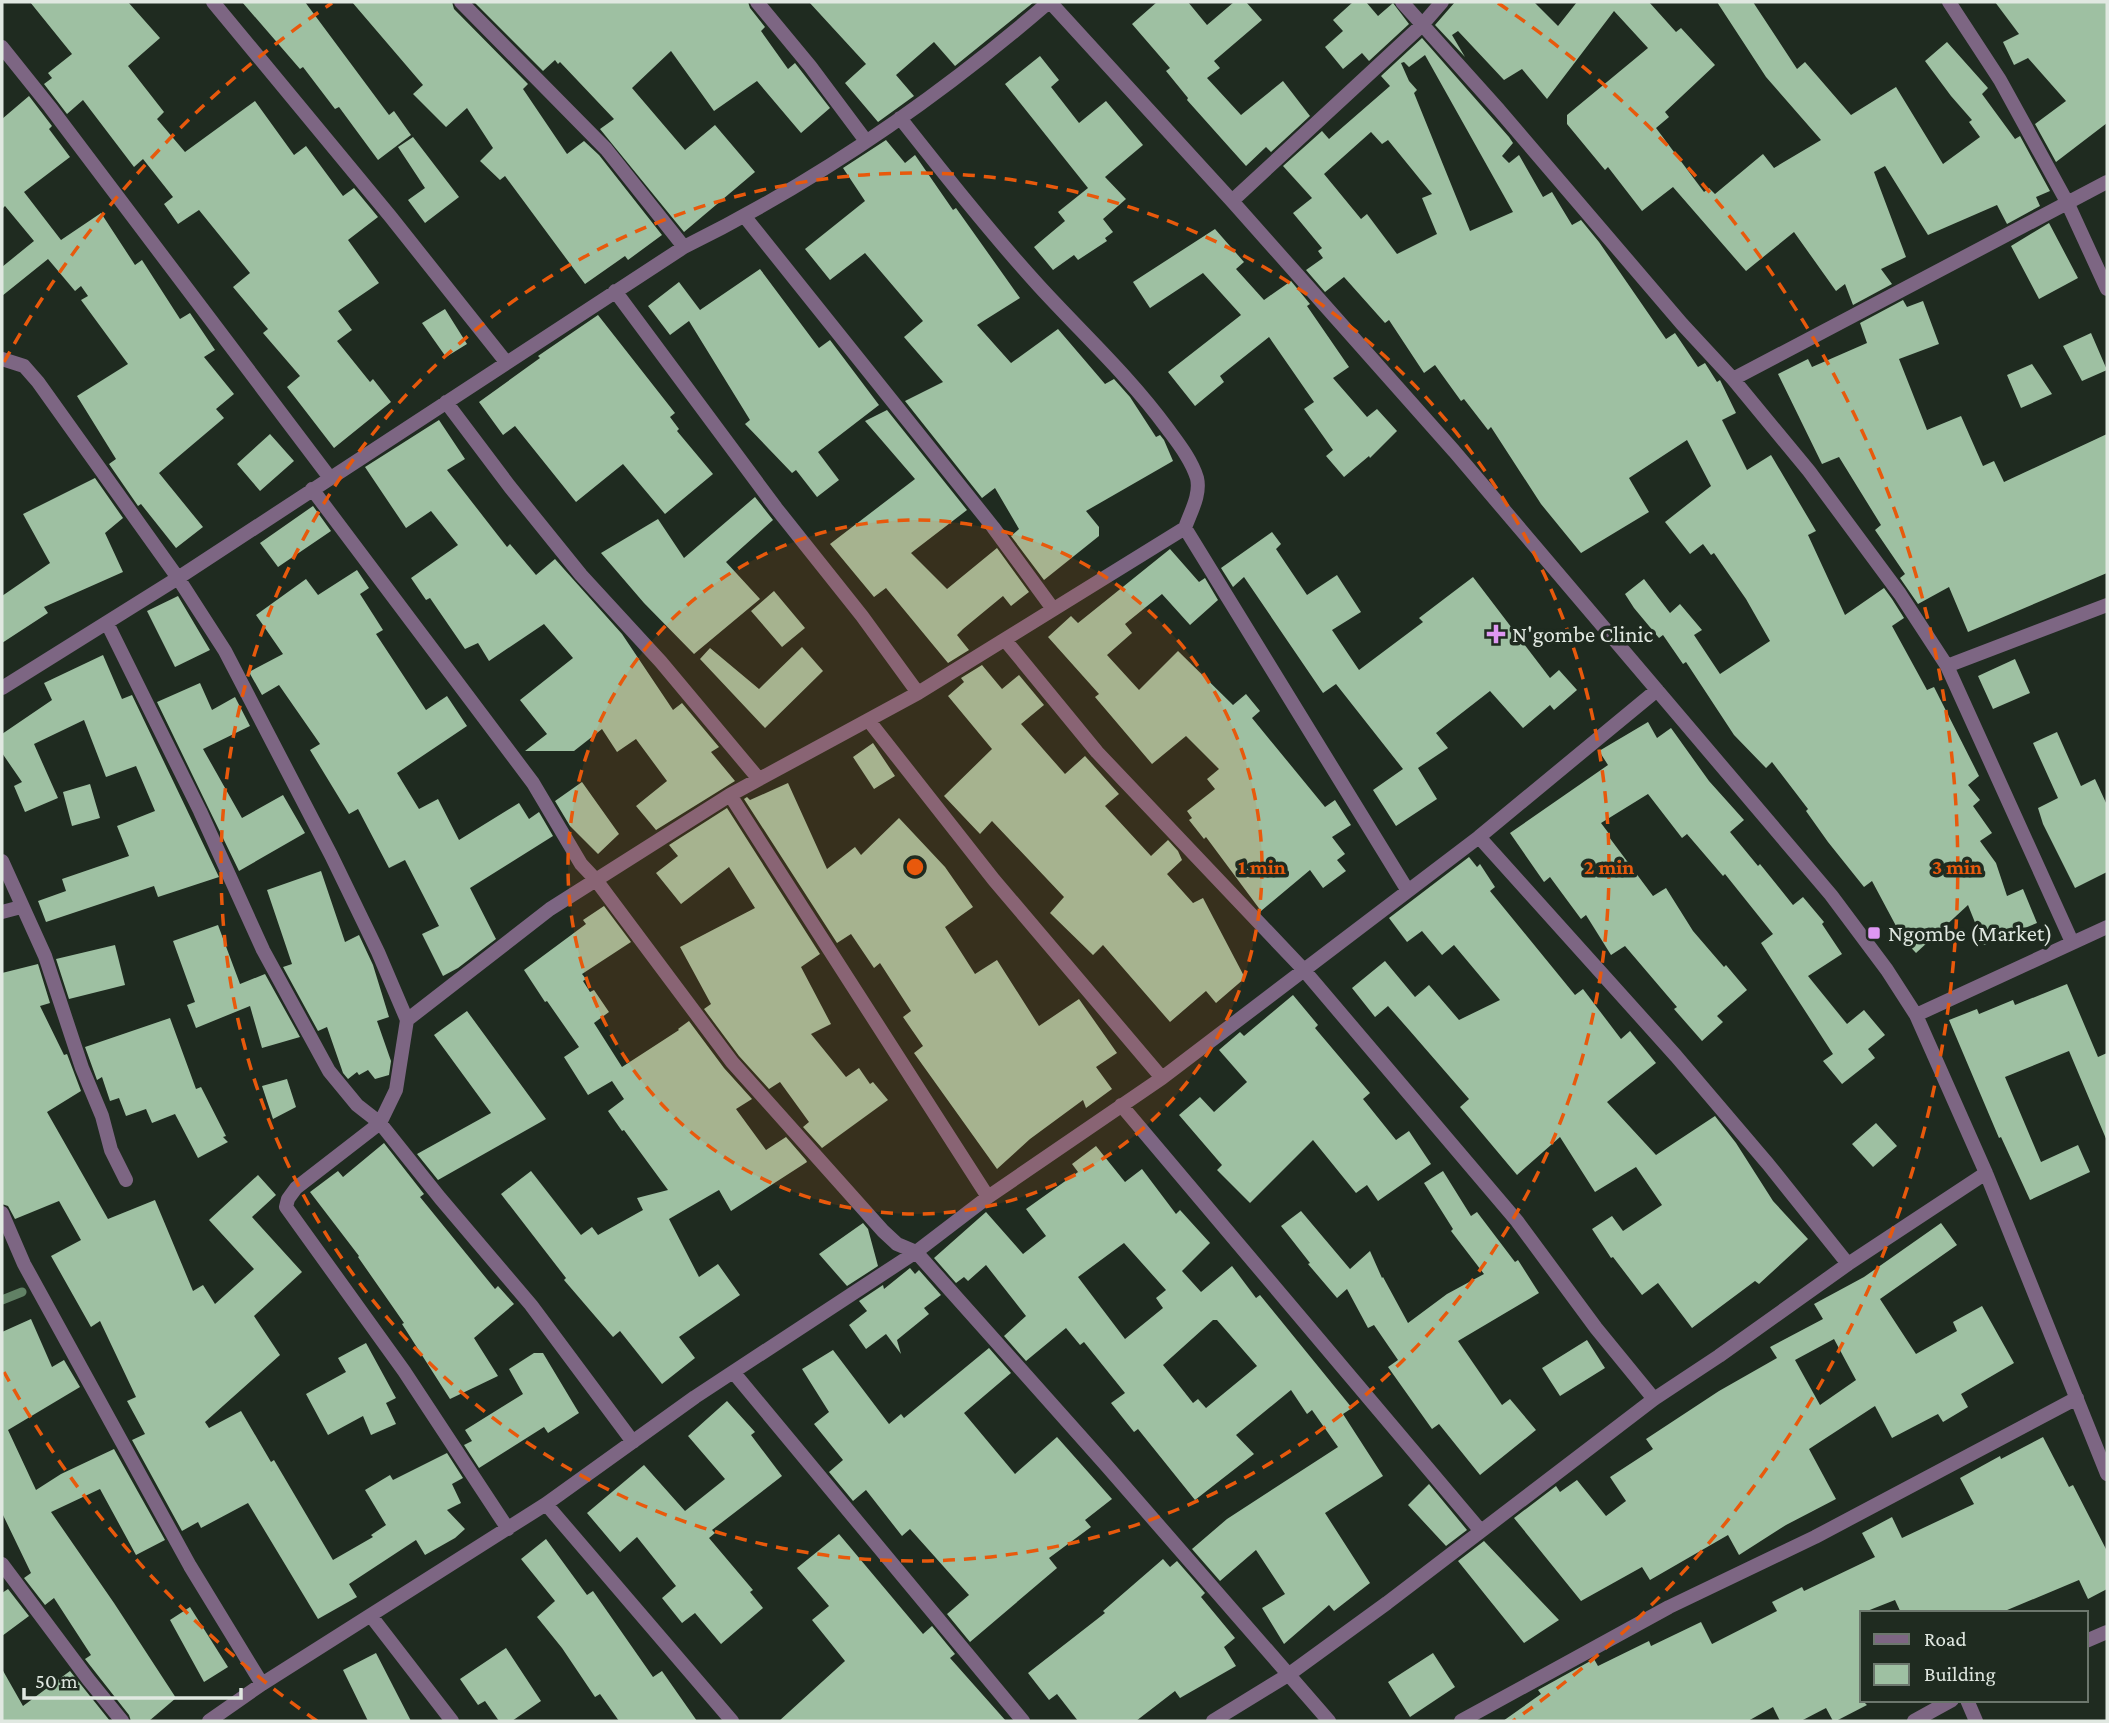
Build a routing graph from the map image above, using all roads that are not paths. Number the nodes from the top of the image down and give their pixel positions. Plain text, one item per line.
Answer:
1 (214, 2) edge
2 (461, 2) edge
3 (757, 2) edge
4 (1050, 2) edge
5 (1402, 2) edge
6 (1442, 2) edge
7 (1949, 2) edge
8 (1422, 25) junction
9 (2, 47) edge
10 (900, 118) junction
11 (866, 141) junction
12 (2107, 182) edge
13 (1232, 201) junction
14 (2067, 202) junction
15 (745, 217) junction
16 (684, 247) junction
17 (2107, 289) edge
18 (615, 290) junction
19 (2, 359) edge
20 (506, 362) junction
21 (1733, 379) junction
22 (446, 402) junction
23 (330, 478) junction
24 (312, 489) junction
25 (1185, 528) junction
26 (178, 578) junction
27 (2107, 605) edge
28 (1054, 609) junction
29 (107, 623) junction
30 (1005, 640) junction
31 (1947, 666) junction
32 (2, 688) edge
33 (1657, 690) junction
34 (918, 693) junction
35 (869, 721) junction
36 (758, 778) junction
37 (730, 795) junction
38 (1479, 837) junction
39 (2, 861) edge
40 (596, 880) junction
41 (1408, 891) junction
42 (21, 907) junction
43 (2, 912) edge
44 (2107, 928) edge
45 (2072, 942) junction
46 (1303, 969) junction
47 (1916, 1015) junction
48 (407, 1020) junction
49 (1162, 1078) junction
50 (1121, 1105) junction
51 (380, 1124) junction
52 (1986, 1173) junction
53 (125, 1180) dead end
54 (988, 1197) junction
55 (2, 1213) edge
56 (916, 1252) junction
57 (1848, 1264) junction
58 (734, 1373) junction
59 (2077, 1398) junction
60 (1654, 1399) junction
61 (633, 1441) junction
62 (2107, 1474) edge
63 (546, 1504) junction
64 (508, 1529) junction
65 (1480, 1530) junction
66 (2, 1564) edge
67 (371, 1616) junction
68 (2107, 1632) edge
69 (2088, 1640) edge
70 (1287, 1675) junction
71 (262, 1684) junction
72 (1948, 1702) edge
73 (1968, 1702) edge
74 (122, 1721) edge
75 (209, 1721) edge
76 (452, 1721) edge
77 (732, 1721) edge
78 (1023, 1721) edge
79 (1213, 1721) edge
80 (1329, 1721) edge
81 (1461, 1721) edge
82 (1914, 1721) edge
83 (1976, 1721) edge

1 - 20 street
2 - 16 street
3 - 11 street
4 - 10 street
4 - 13 street
5 - 8 street
6 - 8 street
7 - 14 street
8 - 13 street
8 - 21 street
9 - 23 street
10 - 11 street
10 - 25 street
11 - 15 street
12 - 14 street
13 - 33 street
14 - 17 street
14 - 21 street
15 - 16 street
15 - 28 street
16 - 18 street
18 - 20 street
18 - 34 street
19 - 26 street
20 - 22 street
21 - 31 street
22 - 23 street
22 - 36 street
23 - 24 street
24 - 26 street
24 - 40 street
25 - 28 street
25 - 41 street
26 - 29 street
26 - 48 street
27 - 31 street
28 - 30 street
29 - 32 street
29 - 51 street
30 - 34 street
30 - 46 street
31 - 45 street
33 - 38 street
33 - 47 street
34 - 35 street
35 - 36 street
35 - 49 street
36 - 37 street
37 - 40 street
37 - 54 street
38 - 41 street
38 - 57 street
39 - 42 street
40 - 48 street
40 - 56 street
41 - 46 street
42 - 43 street
42 - 53 street
44 - 45 street
45 - 47 street
46 - 49 street
46 - 60 street
47 - 52 street
48 - 51 street
49 - 50 street
50 - 54 street
50 - 65 street
51 - 61 street
51 - 64 street
52 - 57 street
52 - 59 street
54 - 56 street
55 - 71 street
56 - 58 street
56 - 70 street
57 - 60 street
58 - 61 street
58 - 78 street
59 - 62 street
59 - 81 street
60 - 65 street
61 - 63 street
63 - 64 street
63 - 77 street
64 - 67 street
65 - 70 street
66 - 74 street
67 - 71 street
67 - 76 street
68 - 69 street
70 - 79 street
70 - 80 street
71 - 75 street
72 - 82 street
73 - 83 street

